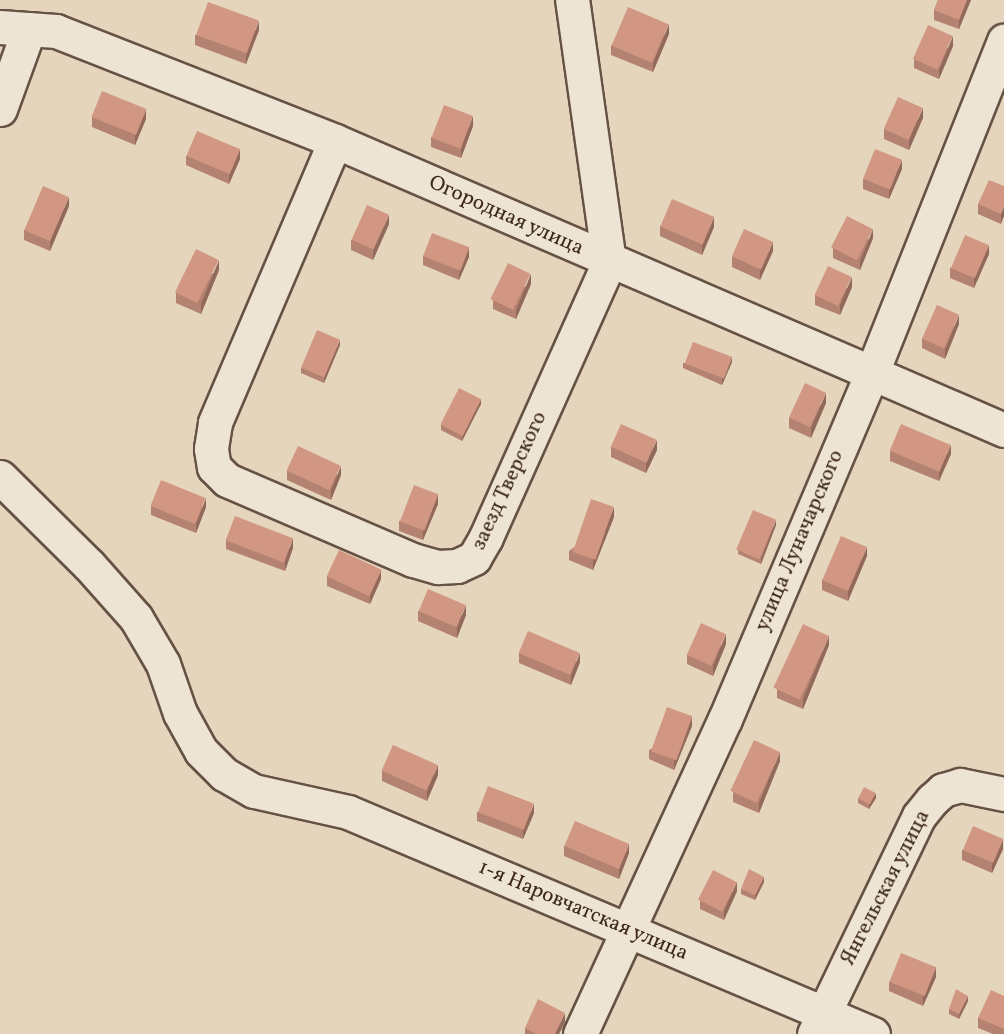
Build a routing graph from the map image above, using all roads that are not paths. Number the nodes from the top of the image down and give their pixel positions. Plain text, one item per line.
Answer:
1 (572, 0) edge
2 (14, 28) edge
3 (1004, 40) edge
4 (0, 109) edge
5 (335, 141) junction
6 (609, 262) junction
7 (871, 375) junction
8 (1004, 429) edge
9 (0, 477) edge
10 (1004, 794) edge
11 (628, 929) junction
12 (818, 1024) edge
13 (580, 1034) edge
14 (873, 1034) edge

1 - 6 street
2 - 4 street
2 - 5 street, Огородная улица
3 - 7 street, улица Луначарского
5 - 6 street, Огородная улица
5 - 6 street, заезд Тверского
6 - 7 street, Огородная улица
7 - 8 street, Огородная улица
7 - 11 street, улица Луначарского
9 - 11 street, 1-я Наровчатская улица
10 - 12 street, Янгельская улица
11 - 12 street, 1-я Наровчатская улица
11 - 13 street, улица Луначарского
12 - 14 street, 1-я Наровчатская улица

